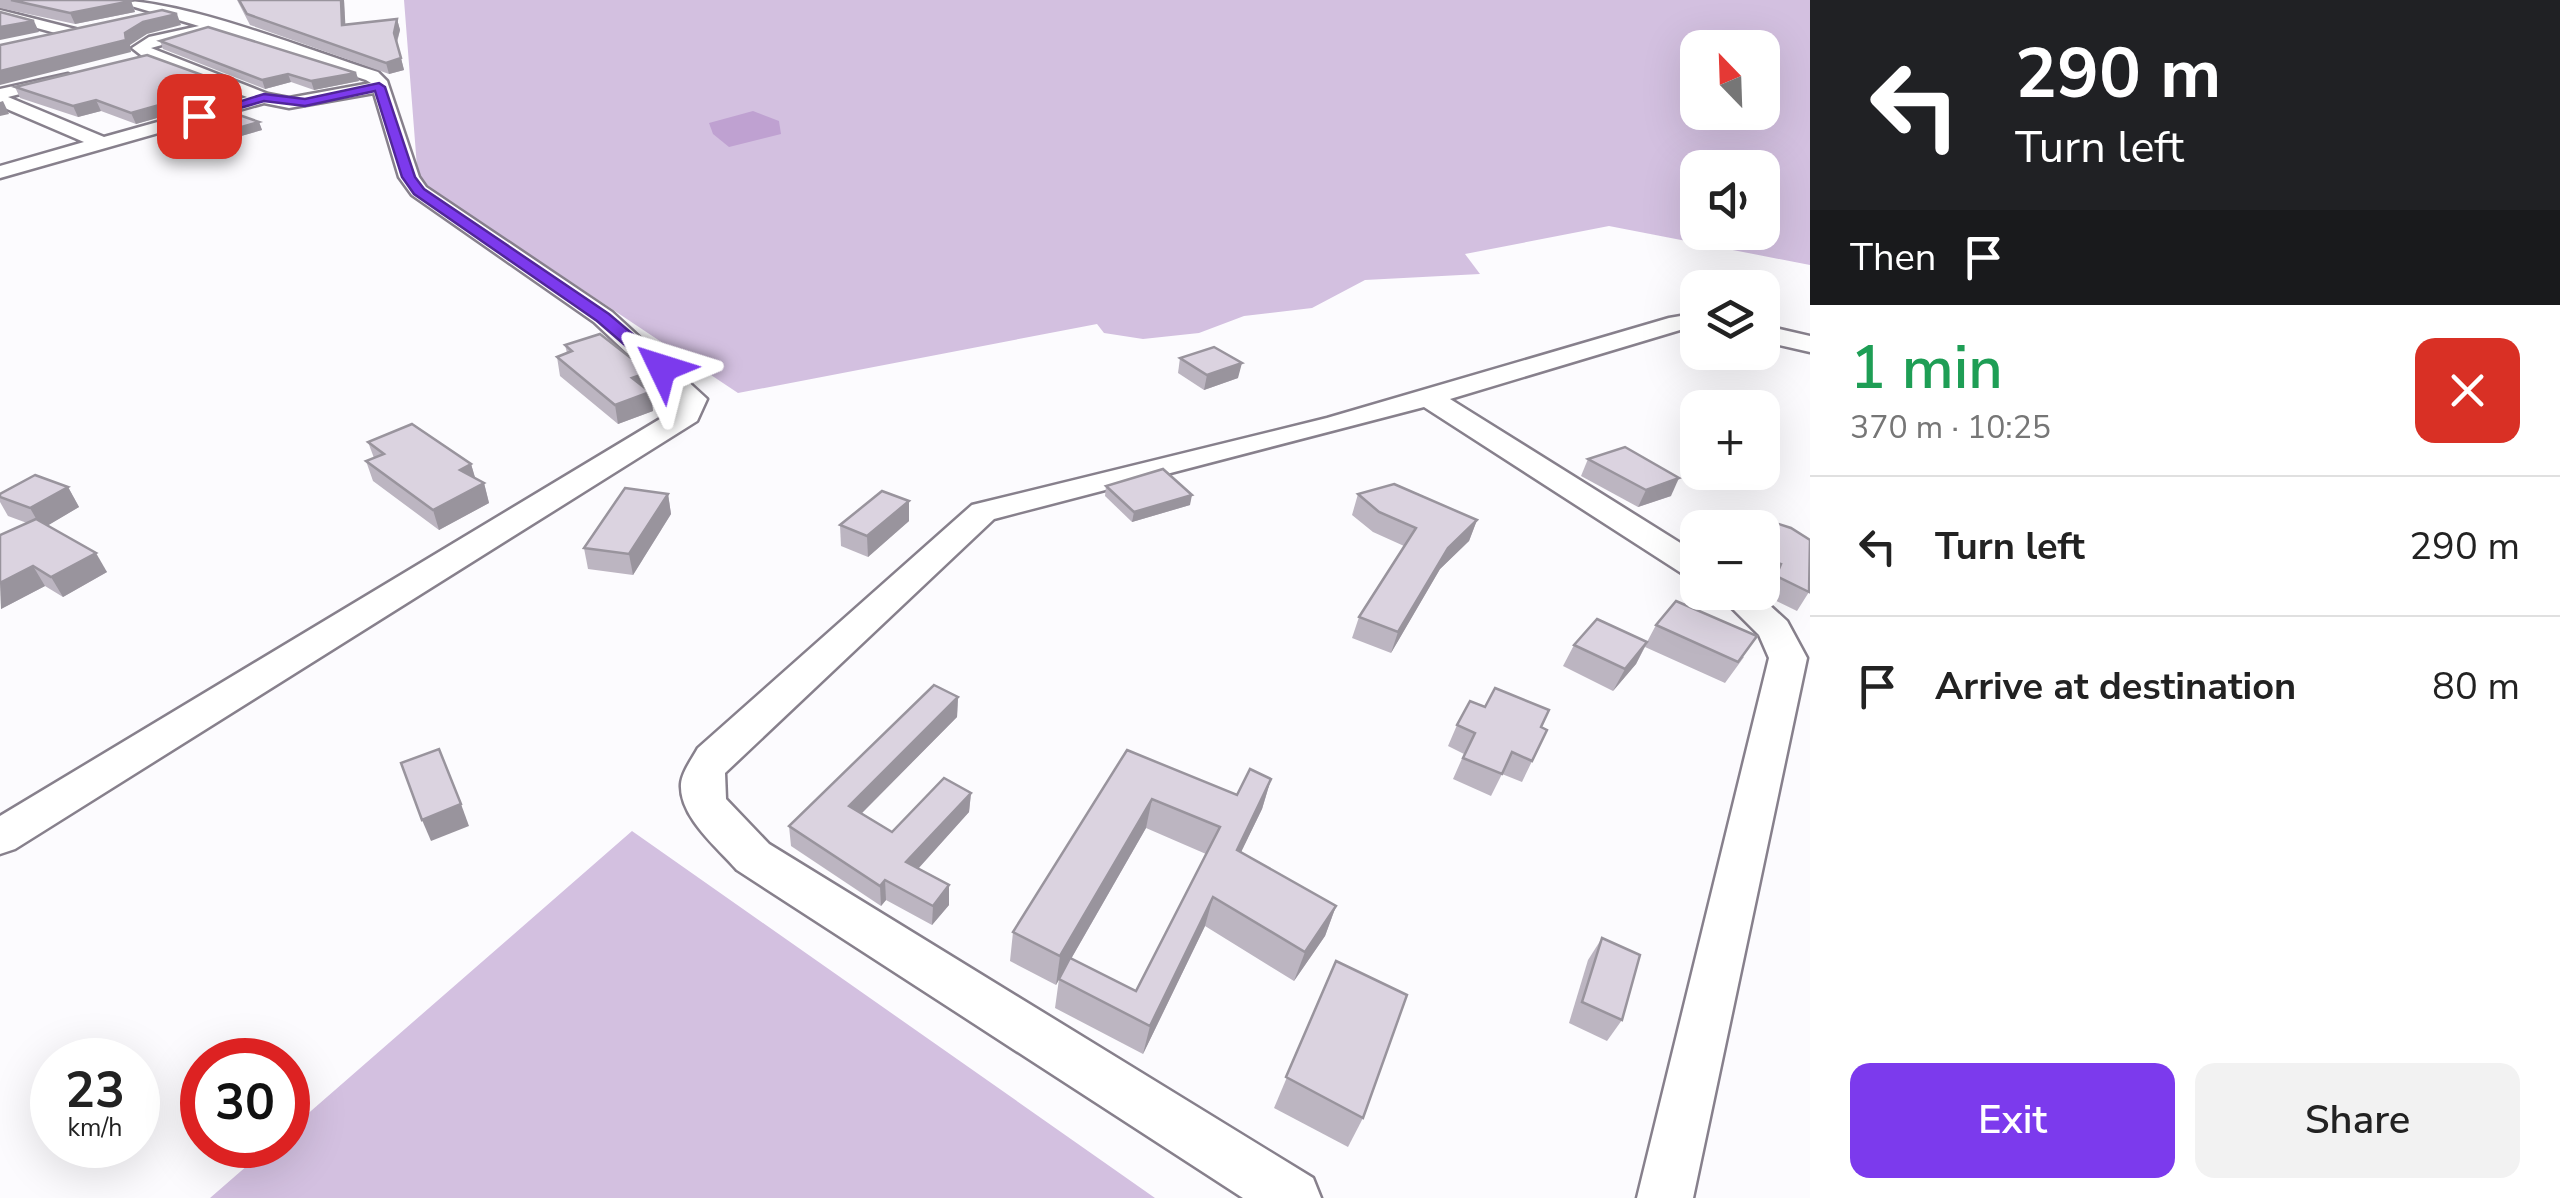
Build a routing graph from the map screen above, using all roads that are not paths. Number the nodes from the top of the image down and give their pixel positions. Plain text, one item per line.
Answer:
1 (124, 11) edge
2 (0, 14) edge
3 (217, 26) junction
4 (93, 29) edge
5 (74, 33) junction
6 (39, 40) edge
7 (152, 56) junction
8 (134, 61) edge
9 (79, 74) edge
10 (379, 87) junction
11 (0, 97) edge
12 (264, 98) junction
13 (102, 144) junction
14 (0, 172) edge
15 (1680, 323) edge
16 (1780, 337) edge
17 (1810, 344) edge
18 (1427, 398) junction
19 (1680, 558) edge
20 (1753, 610) edge
21 (0, 837) edge
22 (1293, 1198) edge
23 (1665, 1198) edge

1 - 3 street
2 - 5 street
3 - 7 street
3 - 10 street
4 - 5 street
5 - 6 street
7 - 8 street
7 - 12 street
9 - 11 street
10 - 12 street
10 - 21 street
11 - 13 street
12 - 13 street
13 - 14 street
15 - 18 street
16 - 17 street
18 - 19 street
18 - 22 street
20 - 23 street

